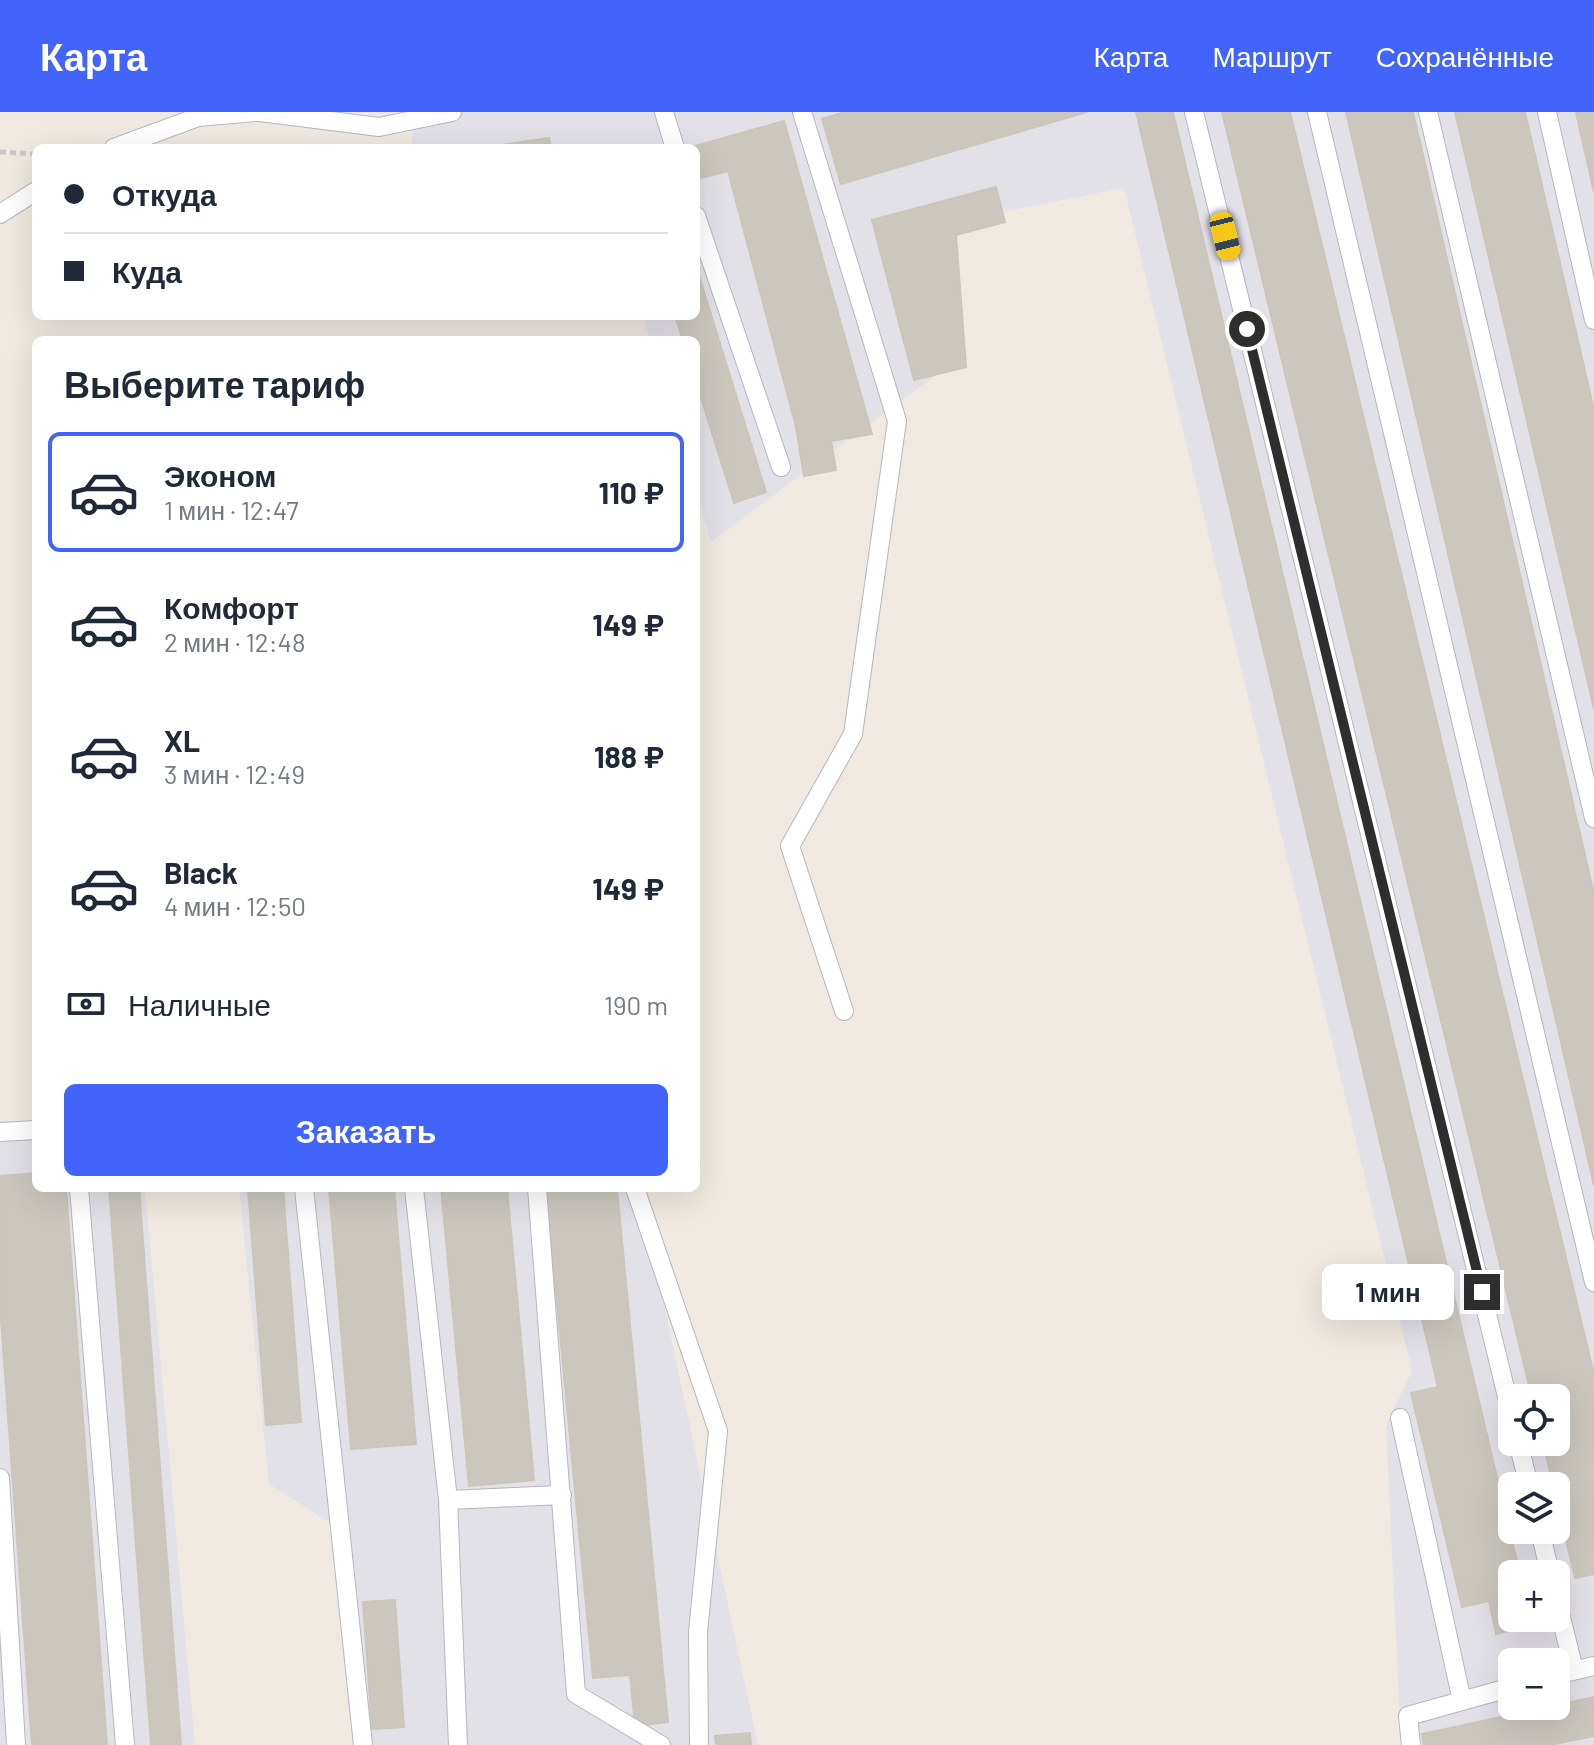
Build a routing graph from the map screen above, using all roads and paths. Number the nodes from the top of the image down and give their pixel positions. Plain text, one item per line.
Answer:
1 (258, 112) edge
2 (452, 112) edge
3 (664, 112) edge
4 (802, 112) edge
5 (1194, 112) edge
6 (1317, 112) edge
7 (1428, 112) edge
8 (1547, 112) edge
9 (125, 144) edge
10 (674, 144) edge
11 (0, 152) edge
12 (32, 154) edge
13 (32, 194) edge
14 (0, 214) edge
15 (700, 228) edge
16 (1594, 320) edge
17 (781, 467) dead end
18 (1594, 818) edge
19 (844, 1011) dead end
20 (32, 1130) edge
21 (0, 1132) edge
22 (79, 1192) edge
23 (304, 1192) edge
24 (414, 1192) edge
25 (537, 1192) edge
26 (636, 1192) edge
27 (1594, 1282) edge
28 (1504, 1384) edge
29 (1400, 1418) dead end
30 (0, 1478) edge
31 (562, 1495) junction
32 (448, 1500) junction
33 (1594, 1666) edge
34 (1570, 1672) edge
35 (1498, 1691) edge
36 (1462, 1701) junction
37 (16, 1745) edge
38 (125, 1745) edge
39 (363, 1745) edge
40 (458, 1745) edge
41 (661, 1745) edge
42 (699, 1745) edge
43 (1411, 1745) edge

1 - 2 lane
1 - 9 lane
3 - 10 lane
4 - 19 lane
5 - 28 lane
6 - 27 lane
7 - 18 lane
8 - 16 lane
11 - 12 path
13 - 14 lane
15 - 17 lane
20 - 21 lane
22 - 38 lane
23 - 39 lane
24 - 32 lane
25 - 31 lane
26 - 42 lane
29 - 36 lane
30 - 37 lane
31 - 32 lane
31 - 41 lane
32 - 40 lane
33 - 34 lane
35 - 36 lane
36 - 43 lane

